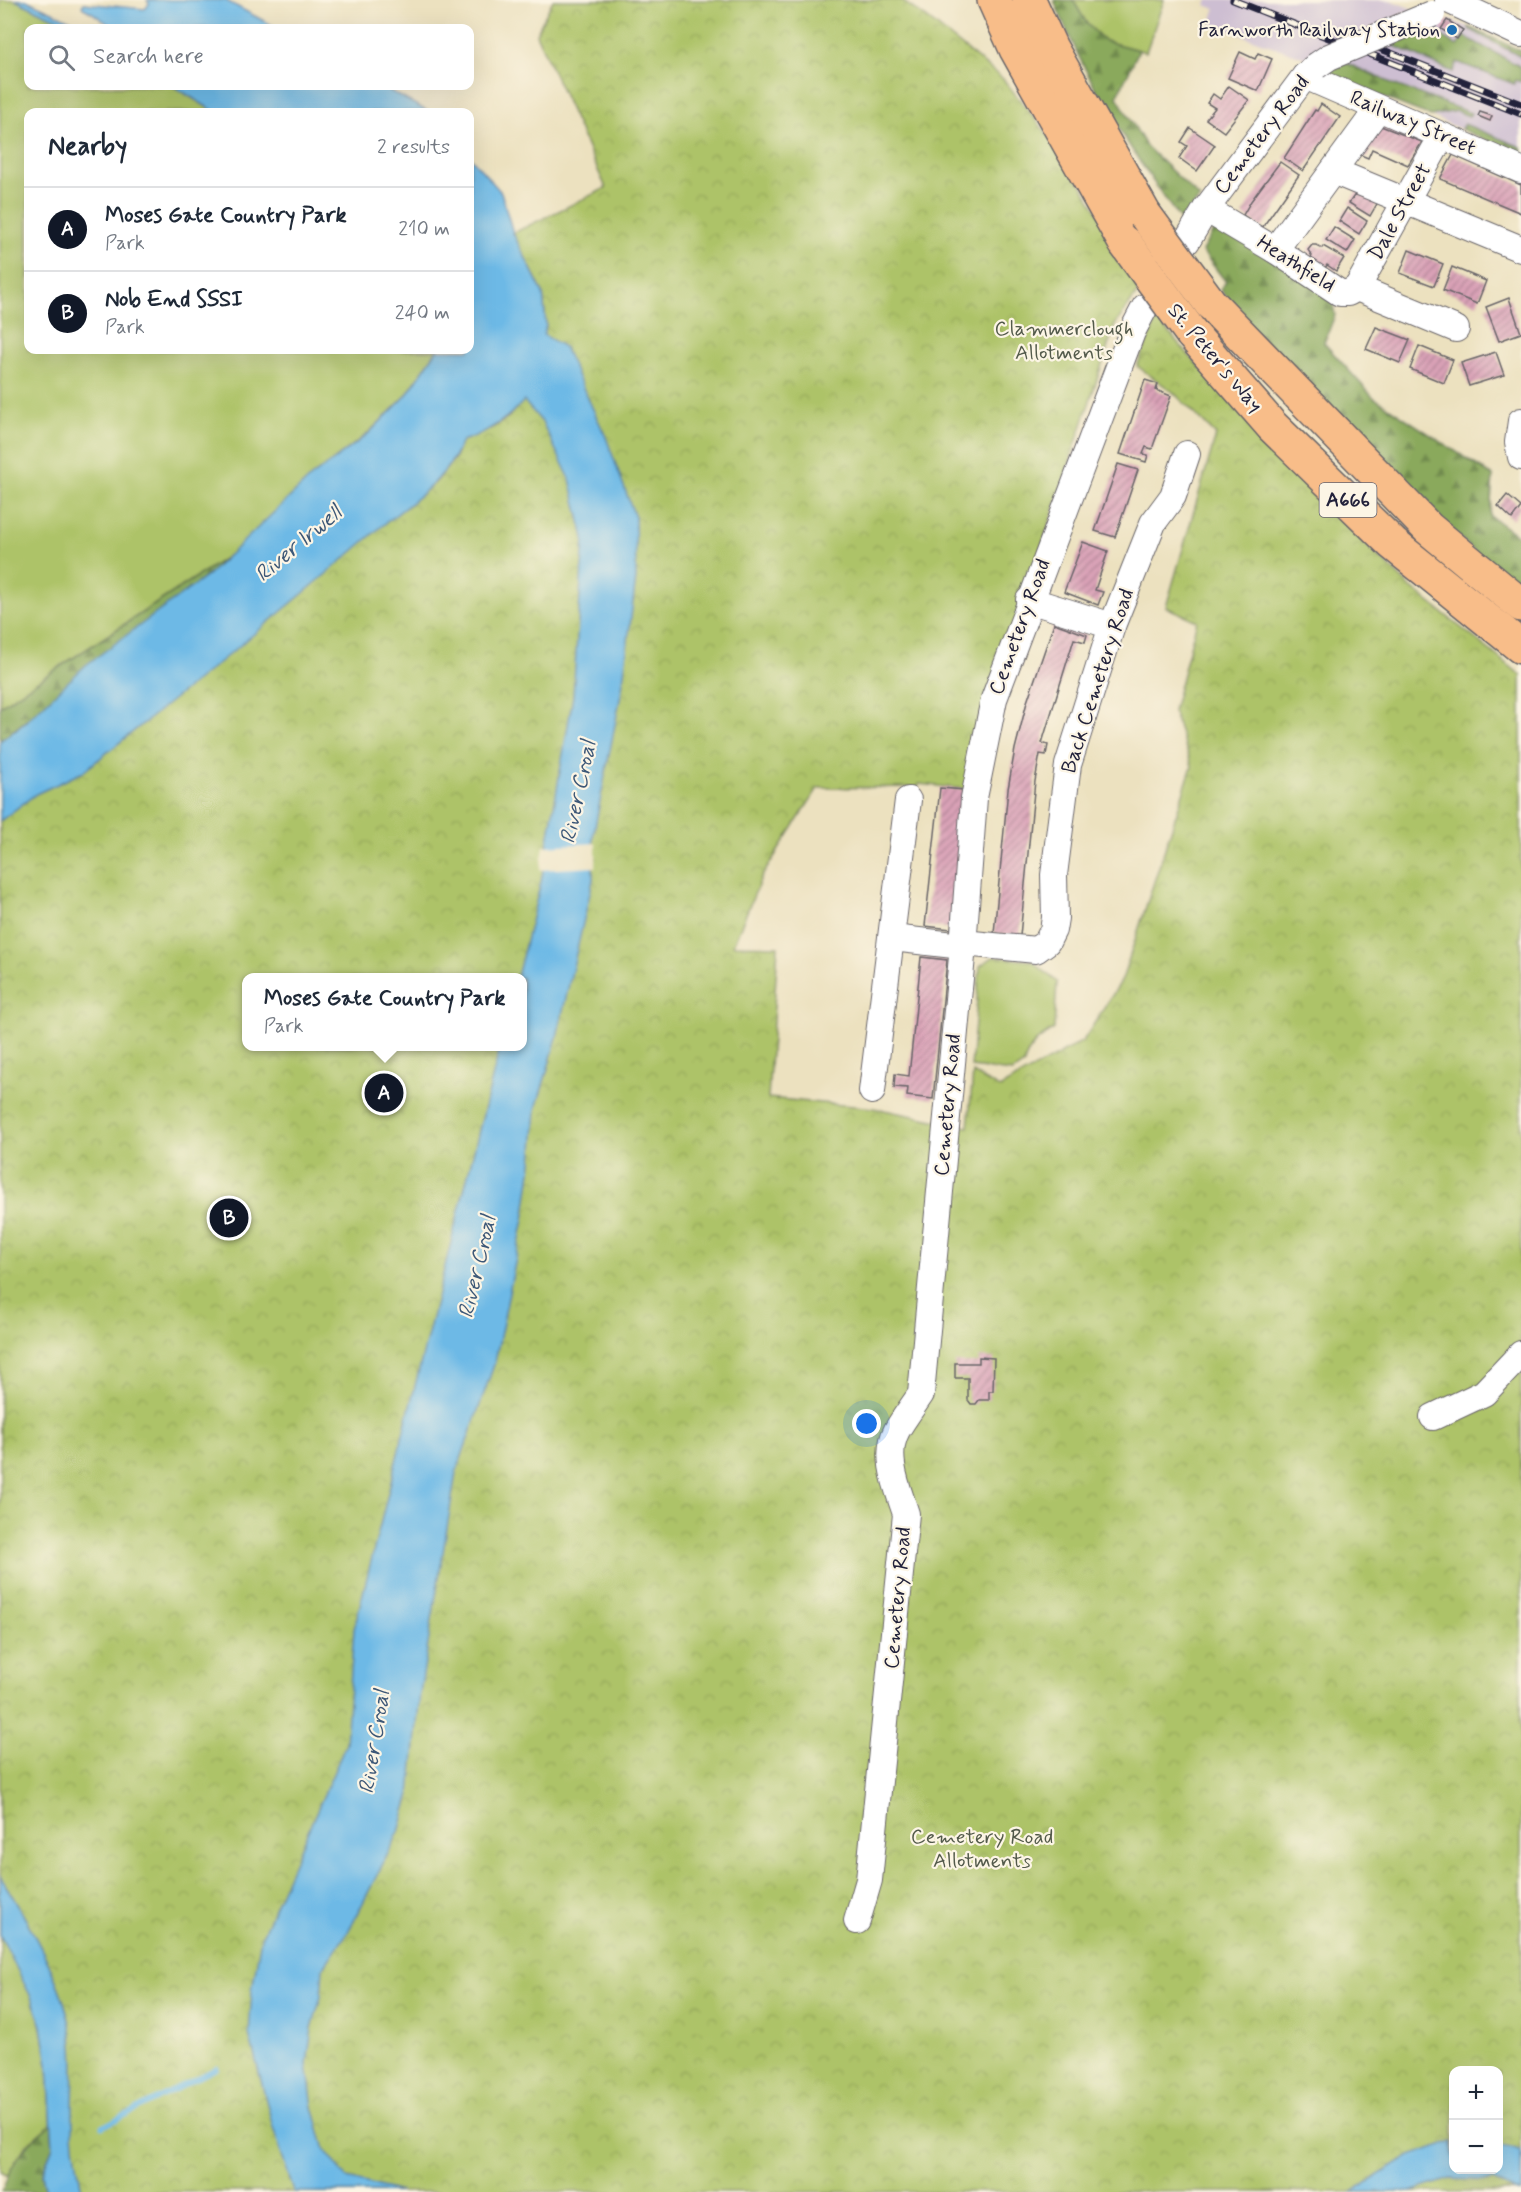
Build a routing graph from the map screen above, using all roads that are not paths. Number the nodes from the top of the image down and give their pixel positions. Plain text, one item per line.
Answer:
1 (994, 0) edge
2 (1029, 0) edge
3 (1443, 5) edge
4 (1521, 34) edge
5 (1310, 71) junction
6 (1378, 109) junction
7 (1442, 136) junction
8 (1521, 170) edge
9 (1333, 171) junction
10 (1405, 201) junction
11 (1206, 209) junction
12 (1187, 241) dead end
13 (1521, 249) edge
14 (1275, 250) junction
15 (1357, 288) junction
16 (1145, 307) dead end
17 (1456, 329) dead end
18 (1521, 421) edge
19 (1187, 454) dead end
20 (1521, 456) edge
21 (1029, 600) junction
22 (1521, 604) edge
23 (1112, 627) junction
24 (1521, 647) edge
25 (908, 800) dead end
26 (892, 938) junction
27 (963, 945) junction
28 (872, 1091) dead end
29 (1521, 1354) edge
30 (1433, 1417) dead end
31 (857, 1921) dead end

1 - 24 highway, St. Peter's Way / A666, bridge
2 - 22 highway, St. Peter's Way / A666, bridge
3 - 4 street
3 - 5 street, Cemetery Road, bridge
5 - 6 street, Railway Street
5 - 11 street, Cemetery Road
6 - 7 street, Railway Street
6 - 9 street
7 - 8 street, Railway Street
7 - 10 street, Dale Street
9 - 10 street
9 - 14 street
10 - 13 street
10 - 15 street, Dale Street
11 - 12 street, Cemetery Road
11 - 14 street, Heathfield
14 - 15 street, Heathfield
15 - 17 street, Heathfield
16 - 21 street, Cemetery Road
18 - 20 street
19 - 23 street, Back Cemetery Road
21 - 23 street
21 - 27 street, Cemetery Road
23 - 27 street, Back Cemetery Road
25 - 26 street
26 - 27 street
26 - 28 street
27 - 31 street, Cemetery Road
29 - 30 street

